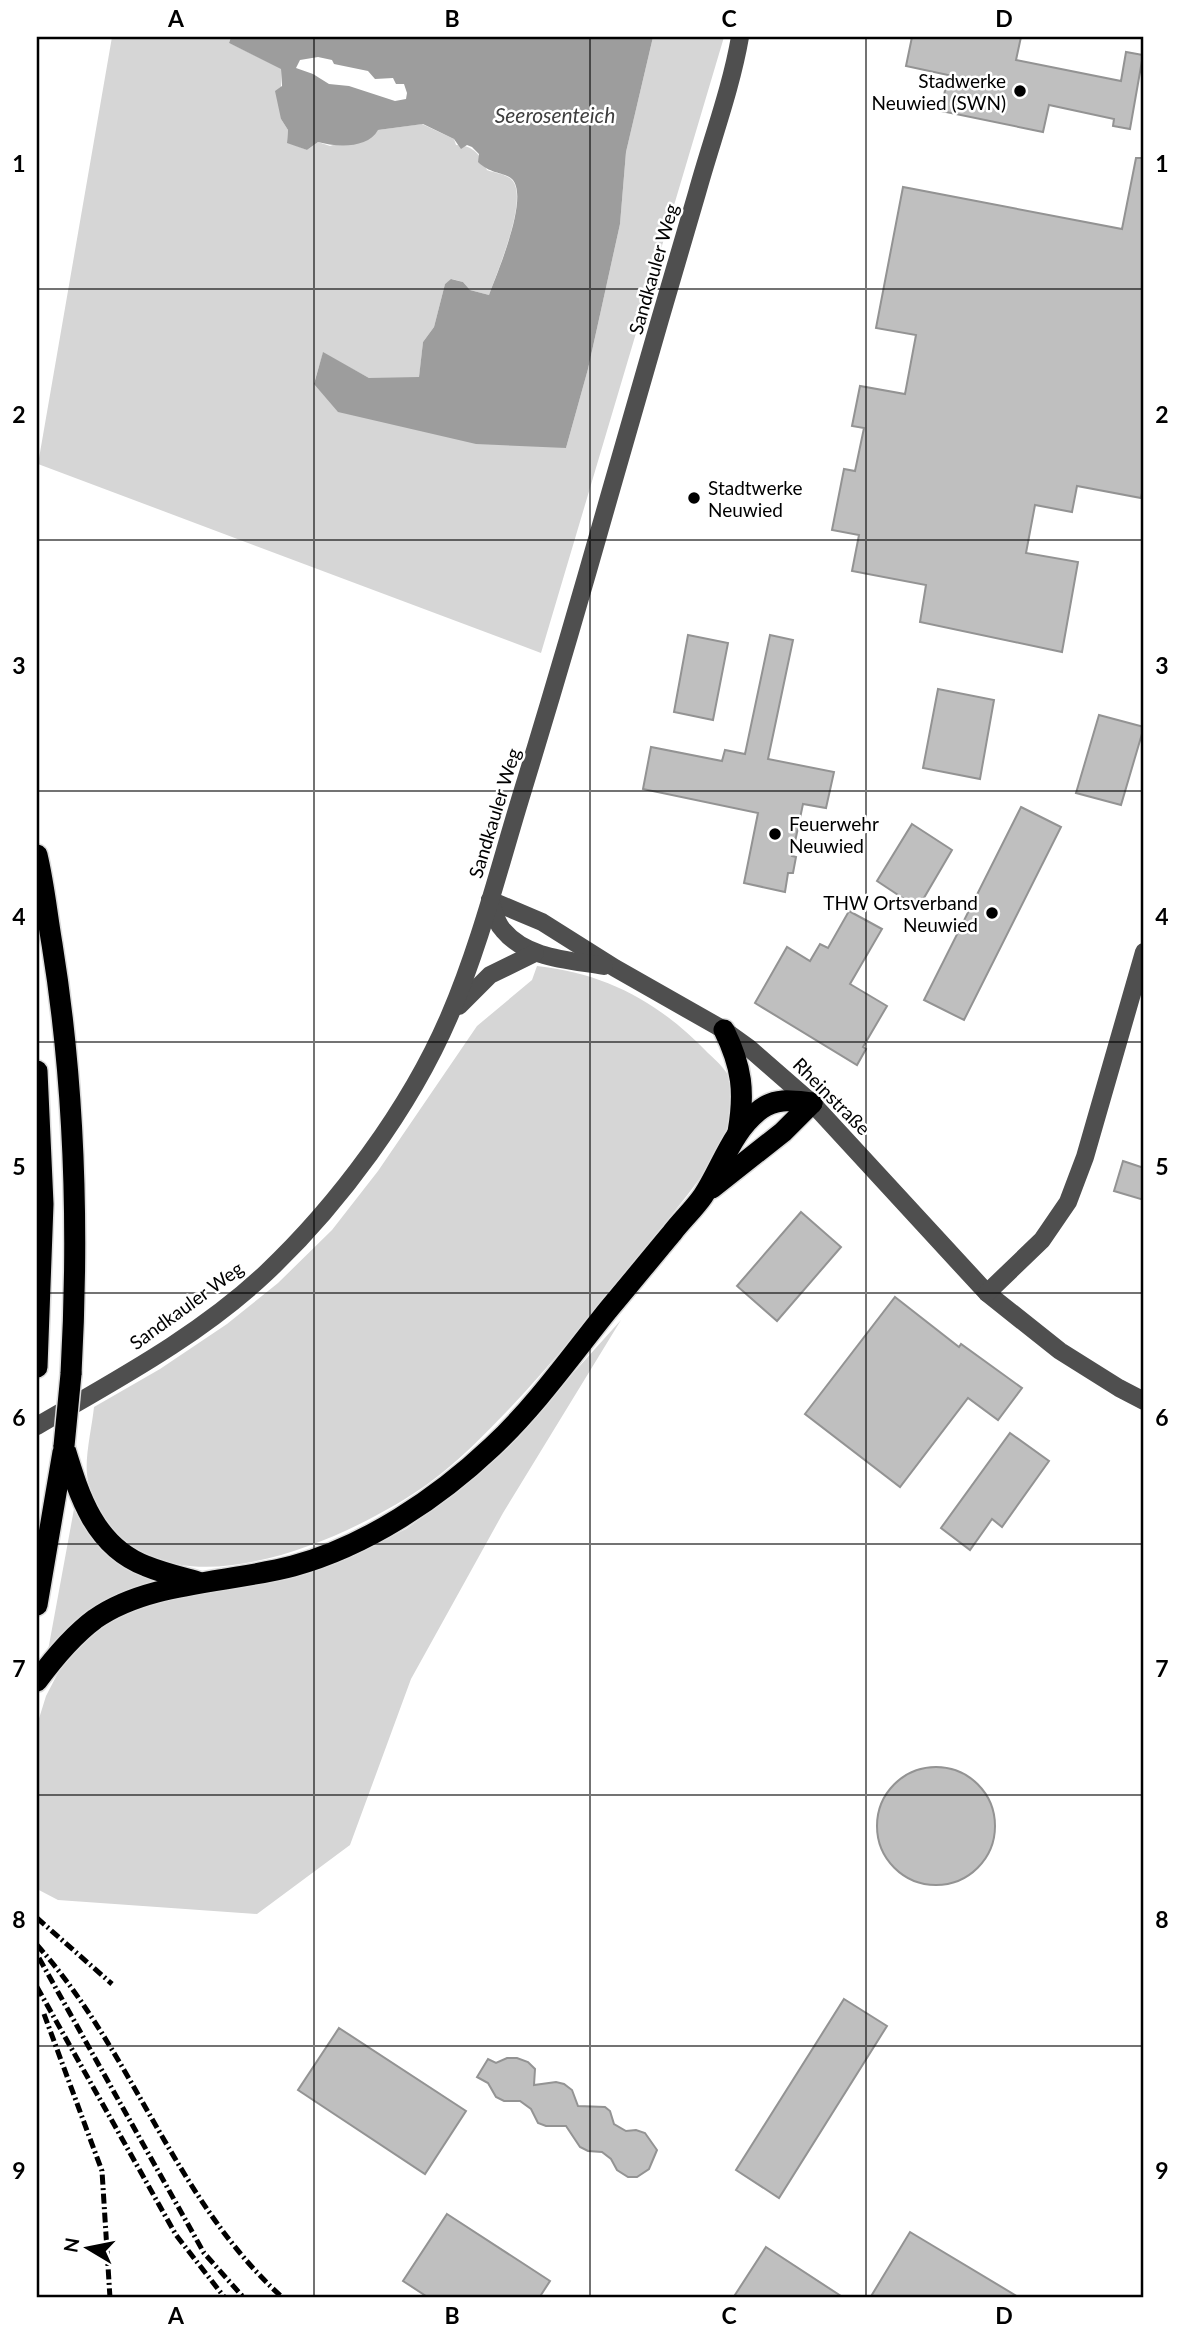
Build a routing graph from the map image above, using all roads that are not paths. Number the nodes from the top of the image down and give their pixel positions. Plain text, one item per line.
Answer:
1 (741, 41) edge
2 (37, 855) edge
3 (490, 900) junction
4 (1144, 952) edge
5 (535, 953) junction
6 (615, 968) junction
7 (447, 1021) junction
8 (724, 1030) junction
9 (37, 1071) edge
10 (812, 1103) junction
11 (738, 1133) junction
12 (37, 1180) edge
13 (702, 1196) junction
14 (43, 1203) junction
15 (987, 1293) junction
16 (37, 1367) edge
17 (1144, 1401) edge
18 (37, 1426) edge
19 (64, 1446) junction
20 (198, 1582) junction
21 (37, 1605) edge
22 (37, 1681) edge

1 - 3 street, Sandkauler Weg
2 - 19 highway, bridge
3 - 5 street, Rheinstraße
3 - 6 street, Rheinstraße
3 - 7 street, Sandkauler Weg
4 - 15 street
5 - 6 street, Rheinstraße
5 - 7 street
6 - 8 street, Rheinstraße
7 - 18 street, Sandkauler Weg
8 - 10 street, Rheinstraße
8 - 11 highway
9 - 14 highway
10 - 11 highway
10 - 13 highway
10 - 15 street, Rheinstraße
11 - 13 highway
12 - 14 highway
13 - 20 highway
14 - 16 highway
15 - 17 street, Rheinstraße
19 - 20 highway
19 - 21 highway
20 - 22 highway

